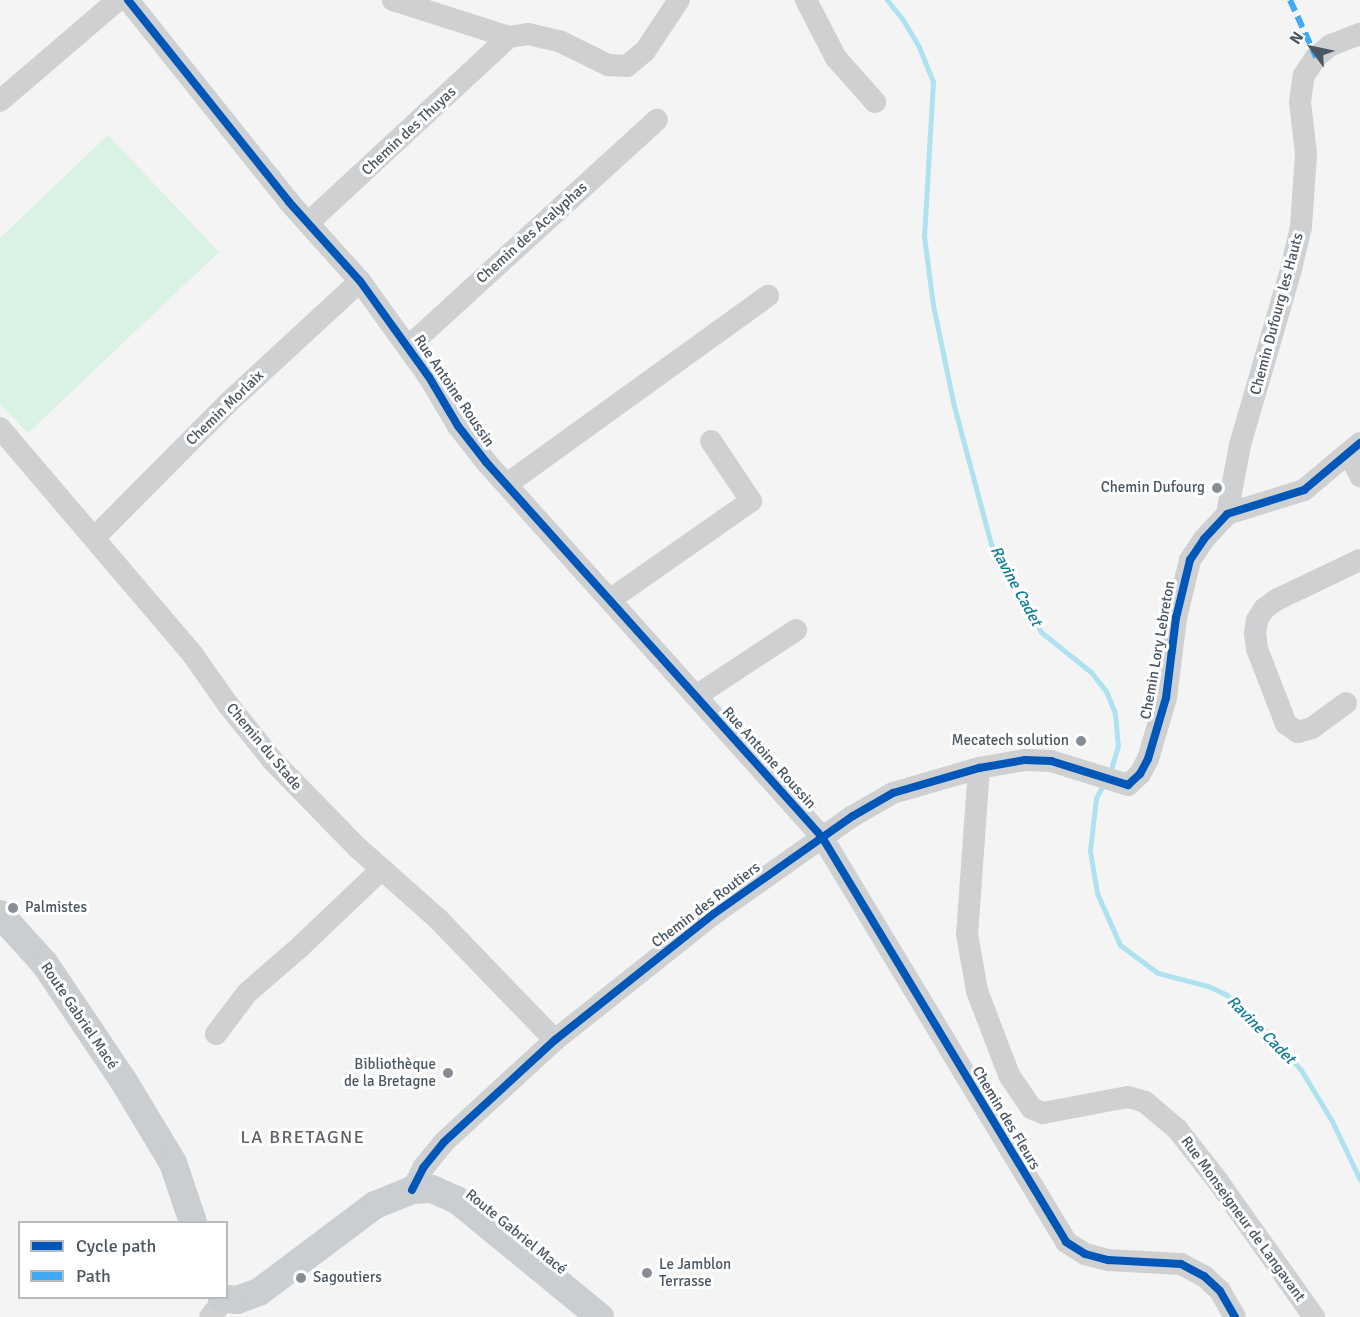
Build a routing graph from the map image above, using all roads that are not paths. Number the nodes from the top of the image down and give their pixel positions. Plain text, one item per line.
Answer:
1 (118, 0) edge
2 (128, 0) edge
3 (393, 0) edge
4 (679, 0) edge
5 (806, 0) edge
6 (1360, 34) edge
7 (509, 37) junction
8 (0, 101) edge
9 (875, 102) dead end
10 (657, 120) dead end
11 (308, 223) junction
12 (360, 281) junction
13 (768, 297) dead end
14 (408, 347) junction
15 (0, 428) edge
16 (711, 441) dead end
17 (1354, 448) edge
18 (1360, 476) edge
19 (507, 484) junction
20 (1227, 514) junction
21 (94, 537) junction
22 (1360, 560) edge
23 (611, 600) junction
24 (796, 630) dead end
25 (696, 696) junction
26 (1346, 703) dead end
27 (979, 768) junction
28 (1081, 770) joint
29 (822, 837) junction
30 (382, 868) junction
31 (0, 914) edge
32 (216, 1034) dead end
33 (555, 1040) junction
34 (412, 1190) junction
35 (193, 1221) edge
36 (219, 1304) edge
37 (600, 1317) edge
38 (1235, 1317) edge
39 (1314, 1317) edge

1 - 8 street
2 - 11 street, Rue Antoine Roussin
3 - 7 street
4 - 7 street
5 - 9 street
6 - 20 street, Chemin Dufourg les Hauts
7 - 11 street, Chemin des Thuyas
10 - 14 street, Chemin des Acalyphas
11 - 12 street, Rue Antoine Roussin
12 - 14 street, Rue Antoine Roussin
12 - 21 street, Chemin Morlaix
13 - 19 street
14 - 19 street, Rue Antoine Roussin
15 - 21 street, Chemin du Stade
16 - 23 street
17 - 18 street
17 - 20 street
19 - 23 street, Rue Antoine Roussin
20 - 28 street, Chemin Lory Lebreton
21 - 30 street, Chemin du Stade
22 - 26 street
23 - 25 street, Rue Antoine Roussin
24 - 25 street
25 - 29 street, Rue Antoine Roussin
27 - 28 street, Chemin des Routiers
27 - 29 street, Chemin des Routiers
27 - 39 street, Rue Monseigneur de Langavant
29 - 33 street, Chemin des Routiers
29 - 38 street, Chemin des Fleurs
30 - 32 street
30 - 33 street, Chemin du Stade
31 - 35 main road, Route Gabriel Macé
33 - 34 street, Chemin des Routiers
34 - 36 main road, Route Gabriel Macé
34 - 37 main road, Route Gabriel Macé

